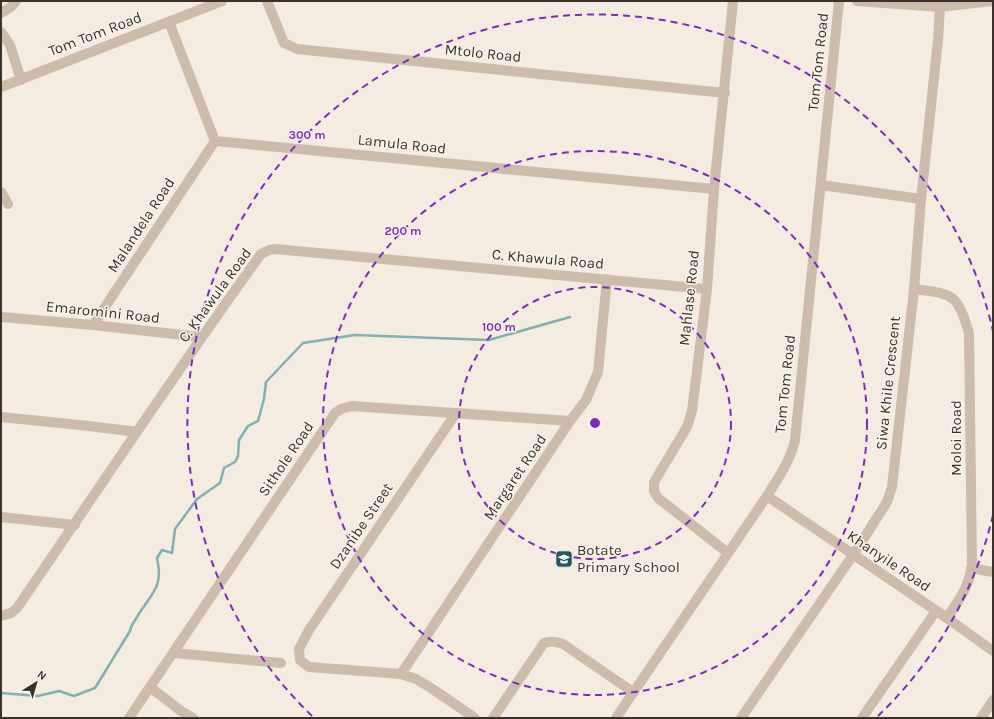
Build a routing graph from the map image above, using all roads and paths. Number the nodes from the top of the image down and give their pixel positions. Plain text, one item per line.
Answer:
1 (16, 1) edge
2 (222, 1) edge
3 (267, 1) edge
4 (733, 1) edge
5 (839, 1) edge
6 (857, 1) edge
7 (992, 1) edge
8 (940, 7) junction
9 (1, 13) edge
10 (168, 22) junction
11 (1, 32) edge
12 (21, 80) junction
13 (1, 87) edge
14 (724, 93) junction
15 (214, 141) junction
16 (821, 185) junction
17 (714, 189) junction
18 (1, 192) edge
19 (921, 199) junction
20 (8, 204) dead end
21 (607, 279) junction
22 (706, 289) junction
23 (914, 289) junction
24 (1, 317) edge
25 (93, 325) junction
26 (201, 337) junction
27 (456, 413) junction
28 (1, 417) edge
29 (570, 421) junction
30 (137, 432) junction
31 (767, 496) junction
32 (1, 518) edge
33 (75, 525) junction
34 (728, 553) junction
35 (853, 555) junction
36 (971, 568) junction
37 (993, 572) edge
38 (936, 611) junction
39 (1, 616) edge
40 (946, 618) junction
41 (993, 651) edge
42 (174, 653) junction
43 (281, 663) dead end
44 (402, 674) junction
45 (150, 687) junction
46 (633, 692) junction
47 (993, 700) edge
48 (129, 718) edge
49 (193, 718) edge
50 (475, 718) edge
51 (493, 718) edge
52 (616, 718) edge
53 (741, 718) edge
54 (862, 718) edge
55 (981, 718) edge

1 - 9 street
2 - 10 street, Tom Tom Road
3 - 14 street, Mtolo Road
4 - 14 street, Mahlase Road
5 - 16 street, Tom Tom Road
6 - 8 street
7 - 8 street
8 - 19 street, Siwa Khile Crescent
10 - 12 street, Tom Tom Road
10 - 15 street
11 - 12 street
12 - 13 street, Tom Tom Road
14 - 17 street, Mahlase Road
15 - 17 street, Lamula Road
15 - 25 street, Malandela Road
16 - 19 street
16 - 31 street, Tom Tom Road
17 - 22 street, Mahlase Road
18 - 20 street
19 - 23 street, Siwa Khile Crescent
21 - 22 street, C. Khawula Road
21 - 26 street, C. Khawula Road
21 - 29 street, Margaret Road
22 - 34 street, Mahlase Road
23 - 35 street, Siwa Khile Crescent
23 - 36 street, Moloi Road
24 - 25 street, Emaromini Road
25 - 26 street, Emaromini Road
26 - 30 street, C. Khawula Road
27 - 29 street, Sithole Road
27 - 42 street, Sithole Road
27 - 44 street, Dzanibe Street
28 - 30 street
29 - 44 street, Margaret Road
30 - 33 street, C. Khawula Road
31 - 34 street, Tom Tom Road
31 - 35 street, Khanyile Road
32 - 33 street
33 - 39 street, C. Khawula Road
34 - 46 street, Tom Tom Road
35 - 38 street, Khanyile Road
35 - 53 street, Siwa Khile Crescent
36 - 37 street
36 - 40 street, Moloi Road
38 - 40 street, Khanyile Road
38 - 54 street
40 - 41 street, Khanyile Road
42 - 43 street
42 - 45 street, Sithole Road
44 - 50 street
45 - 48 street, Sithole Road
45 - 49 street
46 - 51 street
46 - 52 street, Tom Tom Road
47 - 55 street

